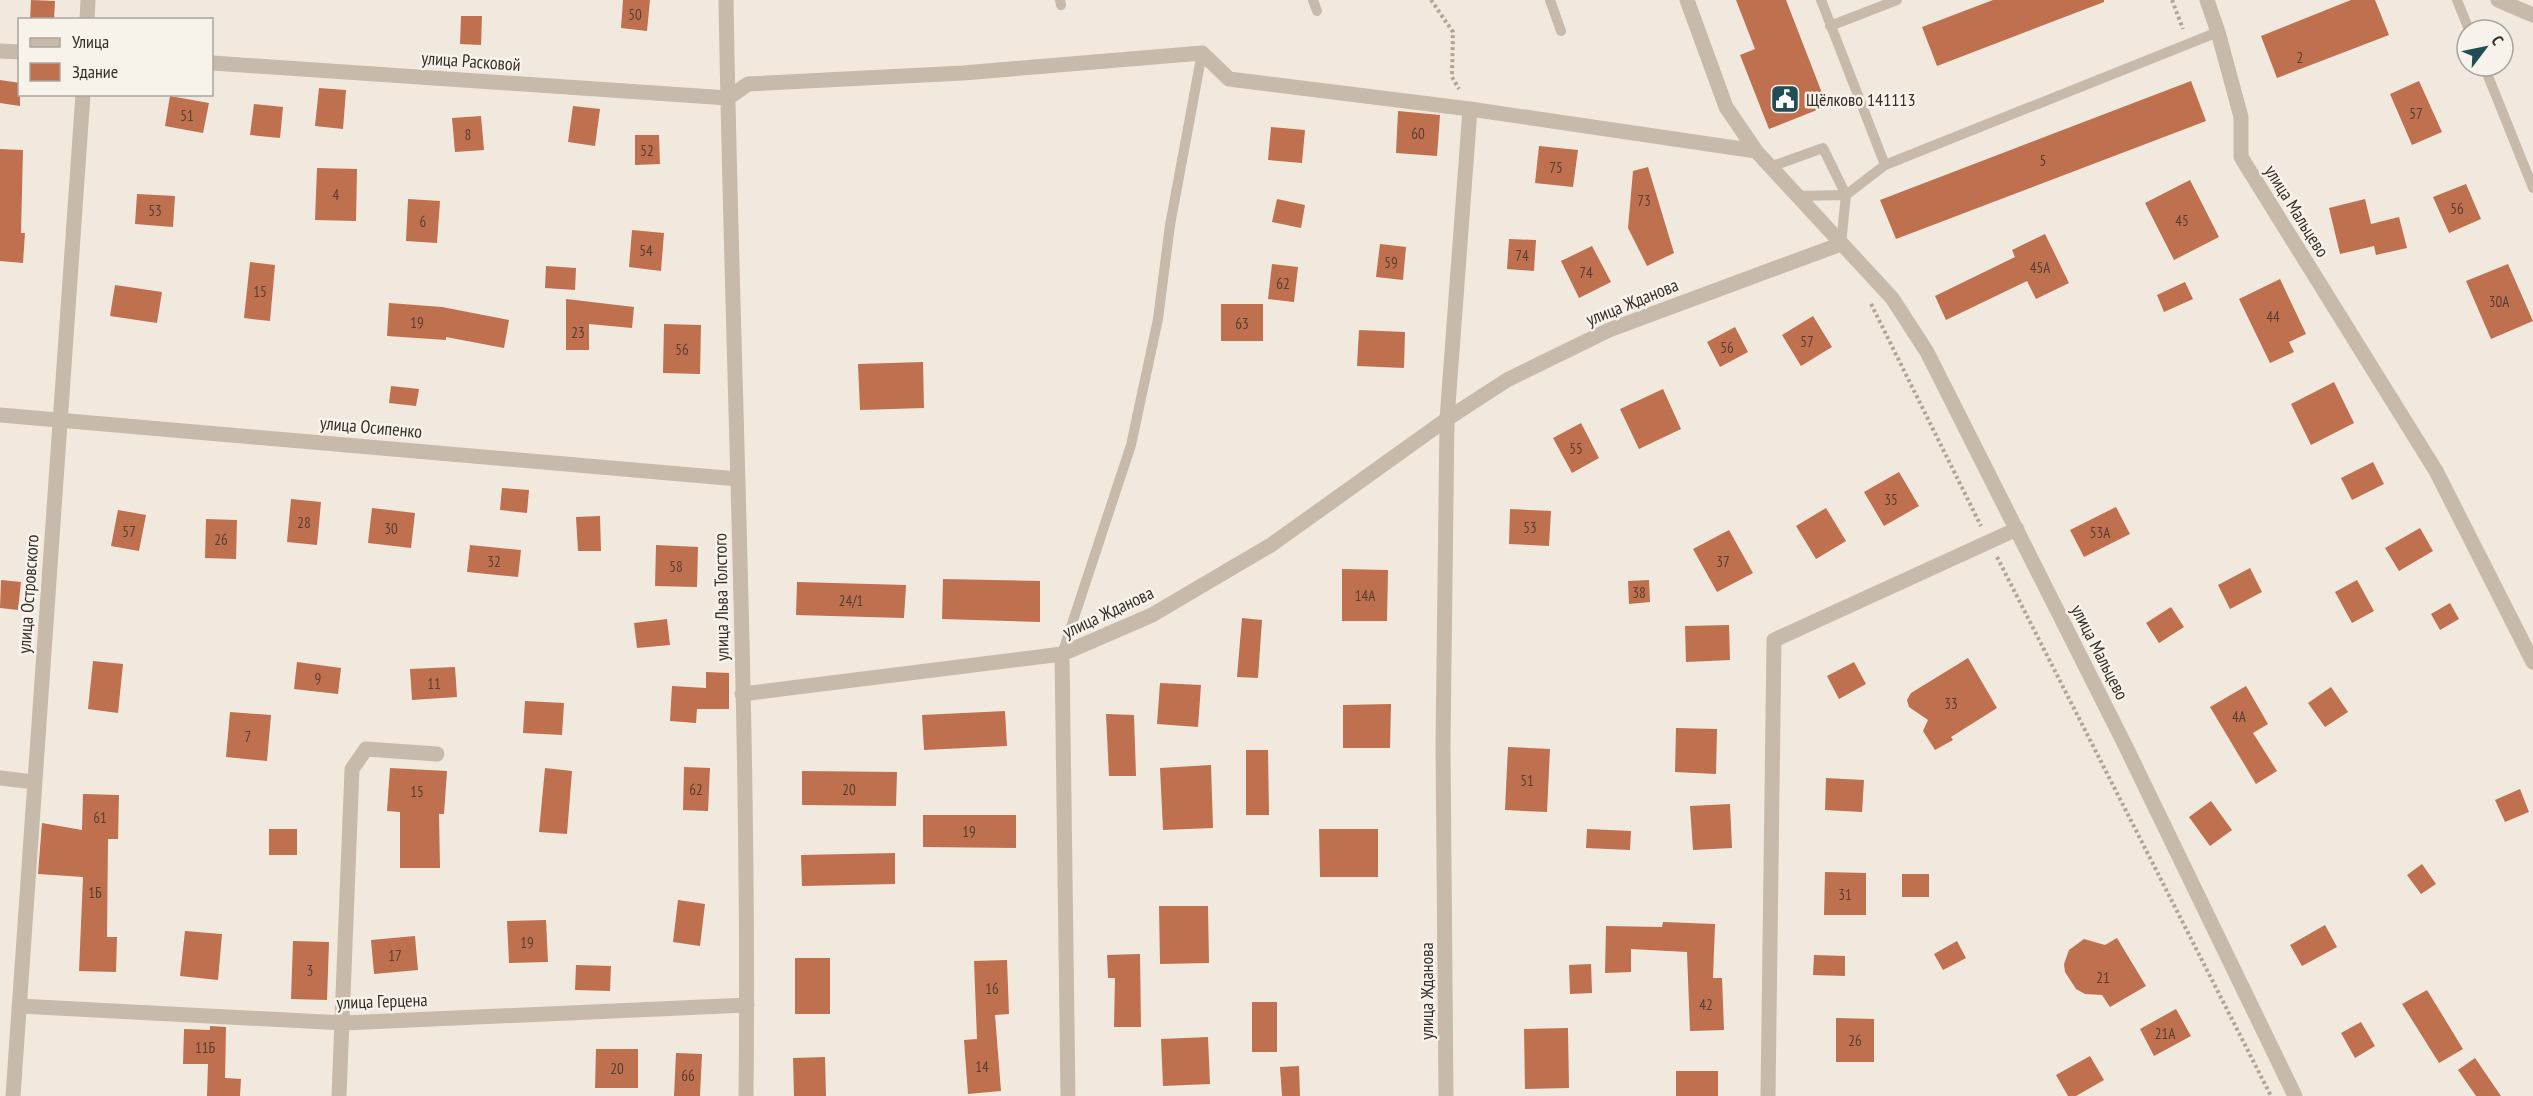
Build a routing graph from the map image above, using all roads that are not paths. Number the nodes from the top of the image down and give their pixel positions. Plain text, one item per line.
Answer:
1 (88, 0) edge
2 (726, 0) edge
3 (1550, 0) edge
4 (1687, 0) edge
5 (1821, 0) edge
6 (1897, 0) edge
7 (2207, 0) edge
8 (2457, 0) edge
9 (2498, 0) edge
10 (2533, 15) edge
11 (87, 18) edge
12 (2464, 18) edge
13 (1830, 26) junction
14 (1561, 31) dead end
15 (2218, 32) junction
16 (0, 51) edge
17 (18, 52) edge
18 (1202, 53) junction
19 (213, 63) edge
20 (2489, 78) edge
21 (83, 96) edge
22 (728, 98) junction
23 (1470, 109) junction
24 (1756, 151) junction
25 (1885, 165) junction
26 (1770, 167) junction
27 (2533, 189) edge
28 (1846, 195) junction
29 (1795, 196) junction
30 (1841, 244) junction
31 (0, 414) edge
32 (59, 418) junction
33 (1447, 419) junction
34 (738, 479) junction
35 (2017, 529) junction
36 (1062, 654) junction
37 (2533, 662) edge
38 (742, 694) junction
39 (437, 754) dead end
40 (0, 778) edge
41 (34, 782) junction
42 (747, 1005) junction
43 (19, 1006) junction
44 (344, 1023) junction
45 (13, 1096) edge
46 (339, 1096) edge
47 (746, 1096) edge
48 (1068, 1096) edge
49 (1446, 1096) edge
50 (1768, 1096) edge
51 (2295, 1096) edge

1 - 11 street
2 - 22 street, улица Льва Толстого
3 - 14 lane
4 - 24 street, улица Мальцево
5 - 13 lane
6 - 13 lane
7 - 15 street
8 - 12 lane
9 - 10 street
13 - 25 lane
15 - 25 lane
15 - 37 street, улица Мальцево
16 - 17 street
18 - 22 street
18 - 23 street
18 - 36 lane
19 - 22 street, улица Расковой
20 - 27 lane
21 - 32 street, улица Островского
22 - 34 street, улица Льва Толстого
23 - 24 street
23 - 33 street, улица Жданова
24 - 26 street, улица Мальцево
25 - 28 lane
26 - 28 lane
26 - 29 street, улица Мальцево
28 - 29 lane
28 - 30 lane
29 - 30 street, улица Мальцево
30 - 33 street, улица Жданова
30 - 35 street, улица Мальцево
31 - 32 street, улица Осипенко
32 - 34 street, улица Осипенко
32 - 41 street, улица Островского
33 - 36 street, улица Жданова
33 - 49 street, улица Жданова
34 - 38 street, улица Льва Толстого
35 - 50 street
35 - 51 street, улица Мальцево
36 - 38 street
36 - 48 street, улица Жданова
38 - 42 street, улица Льва Толстого
39 - 44 street
40 - 41 street
41 - 43 street, улица Островского
42 - 44 street, улица Герцена
42 - 47 street, улица Льва Толстого
43 - 44 street, улица Герцена
43 - 45 street, улица Островского
44 - 46 street

